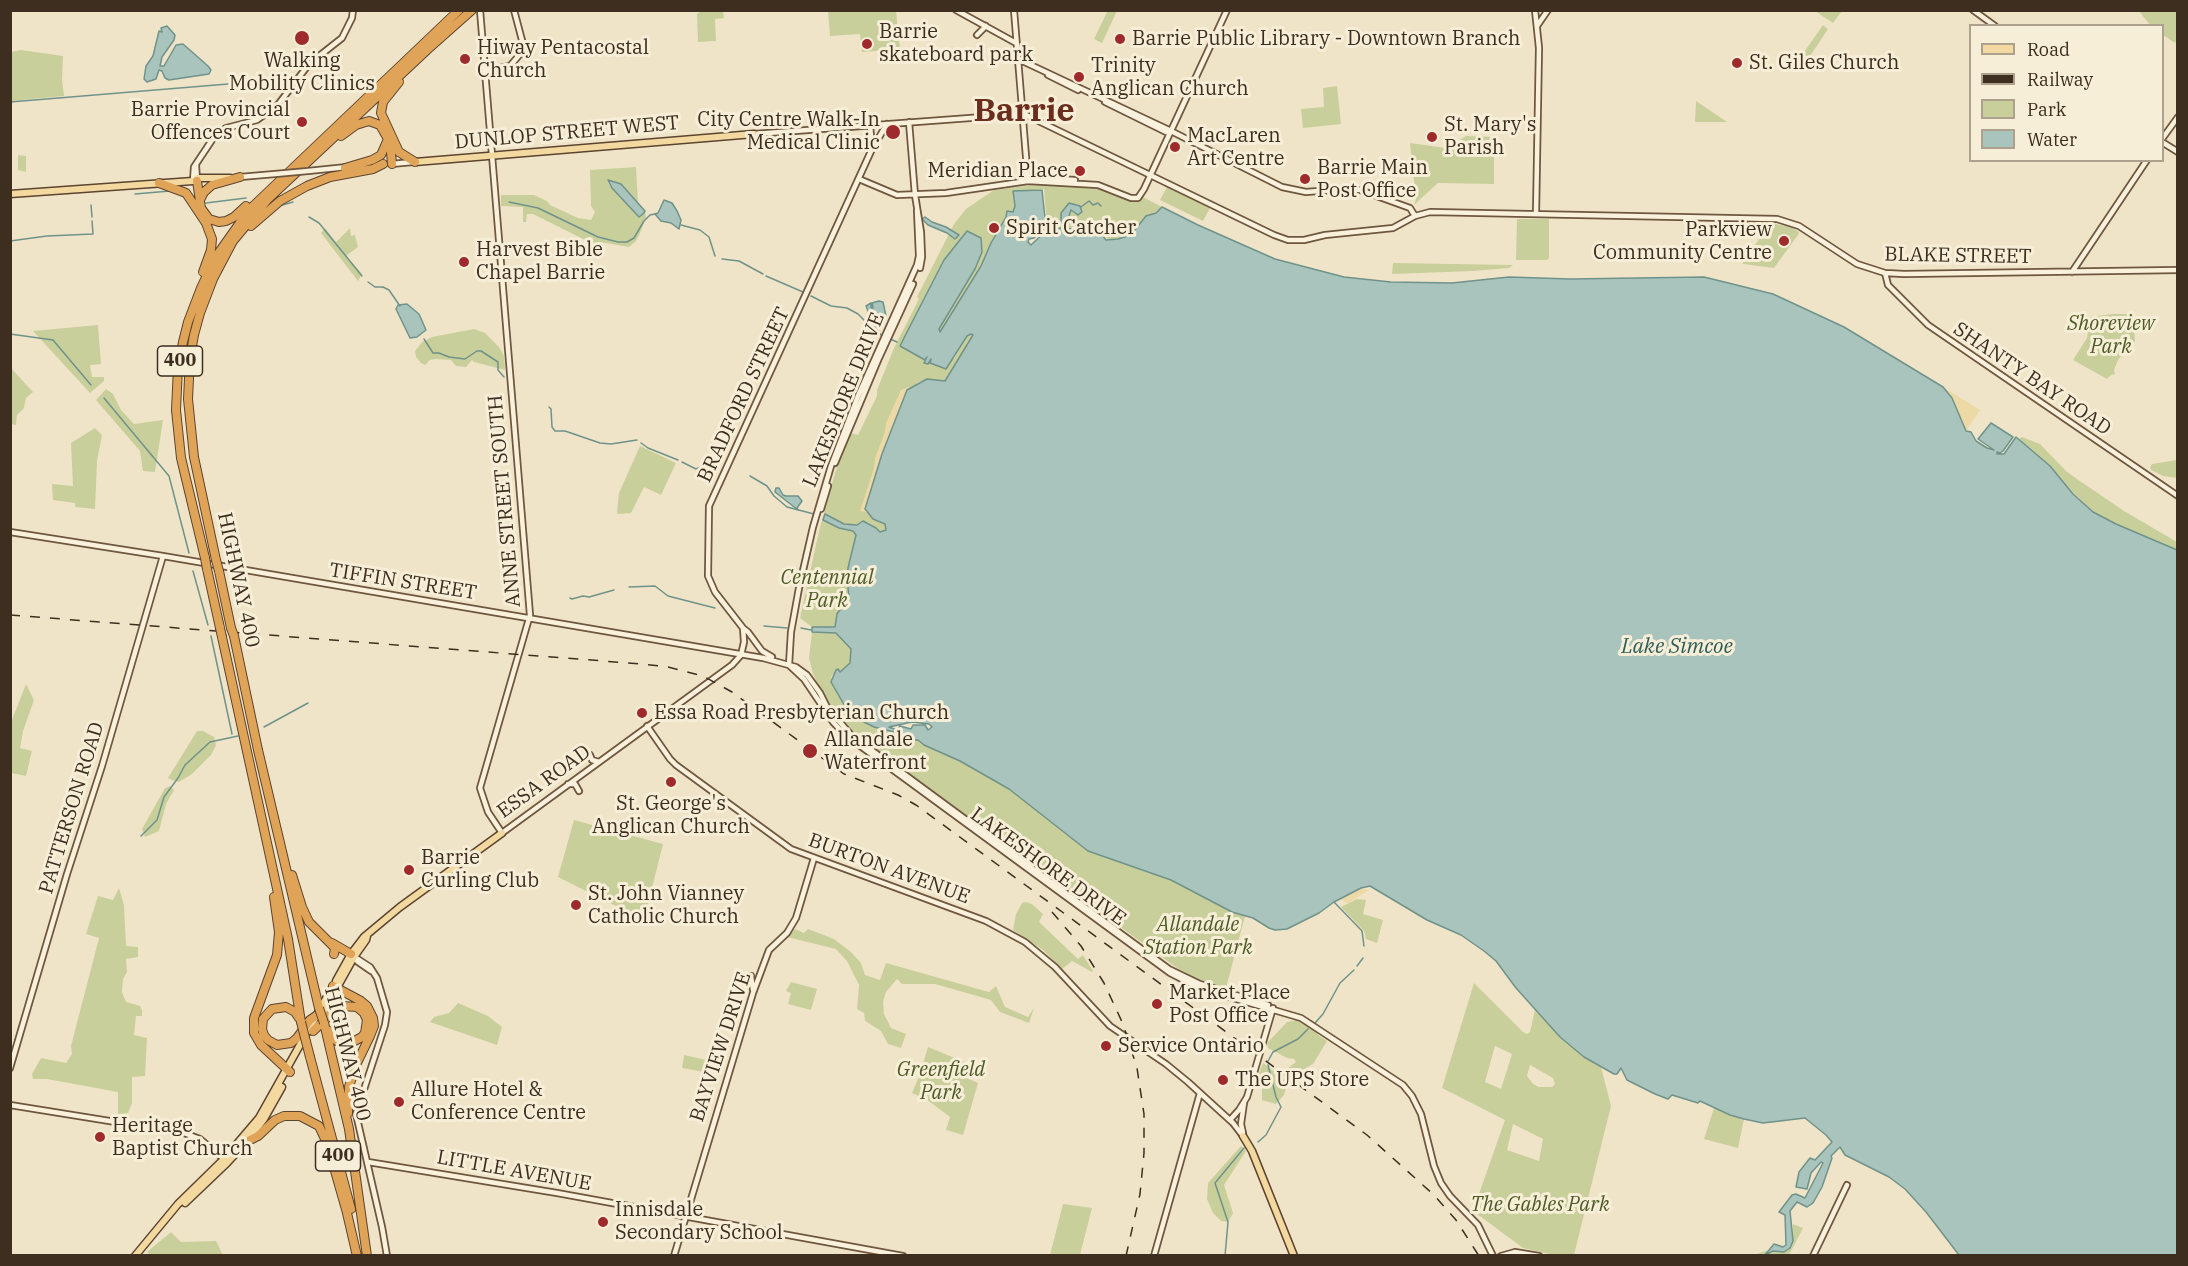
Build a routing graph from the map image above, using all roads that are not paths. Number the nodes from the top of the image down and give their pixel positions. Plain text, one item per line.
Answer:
1 (353, 10) edge
2 (459, 10) edge
3 (472, 10) edge
4 (480, 10) edge
5 (514, 10) edge
6 (956, 10) edge
7 (1014, 10) edge
8 (1227, 10) edge
9 (1534, 10) edge
10 (1548, 10) edge
11 (1973, 10) edge
12 (1992, 24) edge
13 (986, 26) junction
14 (1537, 26) junction
15 (1015, 32) junction
16 (977, 35) dead end
17 (1005, 37) junction
18 (1016, 43) junction
19 (428, 49) junction
20 (1018, 59) junction
21 (485, 70) junction
22 (1024, 114) junction
23 (2178, 117) edge
24 (909, 122) junction
25 (887, 124) junction
26 (870, 125) junction
27 (1170, 132) junction
28 (754, 134) joint
29 (390, 135) junction
30 (2164, 138) edge
31 (2164, 141) edge
32 (872, 149) junction
33 (319, 150) junction
34 (2178, 152) edge
35 (492, 155) junction
36 (415, 162) junction
37 (2146, 162) edge
38 (387, 164) junction
39 (345, 168) junction
40 (1150, 175) junction
41 (240, 177) junction
42 (195, 179) junction
43 (859, 179) junction
44 (1029, 181) junction
45 (159, 183) junction
46 (271, 187) junction
47 (10, 194) edge
48 (915, 195) junction
49 (198, 204) junction
50 (1536, 214) junction
51 (1415, 216) junction
52 (921, 256) junction
53 (225, 257) junction
54 (2178, 270) edge
55 (2072, 272) junction
56 (1885, 273) junction
57 (201, 288) junction
58 (2176, 495) edge
59 (819, 512) junction
60 (10, 532) edge
61 (163, 556) junction
62 (529, 619) junction
63 (793, 627) junction
64 (742, 628) junction
65 (727, 652) junction
66 (741, 655) junction
67 (777, 660) junction
68 (732, 665) junction
69 (789, 665) junction
70 (647, 726) junction
71 (590, 754) dead end
72 (599, 762) junction
73 (568, 784) junction
74 (579, 791) dead end
75 (277, 828) junction
76 (502, 833) junction
77 (814, 858) junction
78 (273, 866) junction
79 (325, 939) junction
80 (334, 954) dead end
81 (352, 956) junction
82 (751, 976) dead end
83 (335, 985) junction
84 (753, 993) junction
85 (1259, 1006) junction
86 (1273, 1008) junction
87 (316, 1017) junction
88 (1270, 1018) junction
89 (301, 1022) junction
90 (324, 1023) junction
91 (314, 1031) junction
92 (10, 1068) edge
93 (289, 1071) junction
94 (1200, 1093) junction
95 (1244, 1103) junction
96 (10, 1105) edge
97 (1230, 1120) junction
98 (349, 1129) junction
99 (1243, 1136) junction
100 (246, 1142) junction
101 (224, 1160) junction
102 (368, 1162) junction
103 (1847, 1185) dead end
104 (177, 1207) junction
105 (684, 1216) junction
106 (135, 1256) edge
107 (358, 1256) edge
108 (367, 1256) edge
109 (387, 1256) edge
110 (674, 1256) edge
111 (903, 1256) edge
112 (1154, 1256) edge
113 (1294, 1256) edge
114 (1493, 1256) edge
115 (1501, 1256) edge
116 (1539, 1256) edge
117 (1814, 1256) edge

1 - 42 main road
2 - 46 highway, HIGHWAY 400 / 400
3 - 19 highway, HIGHWAY 400 / 400
4 - 21 main road, ANNE STREET SOUTH
5 - 21 main road
6 - 13 main road
7 - 15 main road
8 - 27 main road
9 - 14 main road
10 - 14 main road
11 - 12 main road
13 - 16 main road
13 - 17 main road
14 - 50 main road
15 - 17 main road
15 - 18 main road
17 - 18 main road
18 - 20 main road
19 - 29 highway
19 - 33 highway, HIGHWAY 400 / 400
20 - 22 main road
20 - 27 main road
21 - 35 main road, ANNE STREET SOUTH
22 - 24 main road, DUNLOP STREET WEST
22 - 40 main road, BLAKE STREET
22 - 44 main road
23 - 30 main road
24 - 25 main road, DUNLOP STREET WEST
24 - 48 main road
25 - 26 main road, DUNLOP STREET WEST
25 - 32 main road, BRADFORD STREET
26 - 28 main road, DUNLOP STREET WEST
26 - 32 main road
27 - 40 main road
27 - 51 main road
28 - 35 main road, DUNLOP STREET WEST
29 - 36 highway
29 - 38 highway
31 - 34 main road
32 - 43 main road, BRADFORD STREET
33 - 39 highway
33 - 53 highway, HIGHWAY 400 / 400
35 - 36 main road, DUNLOP STREET WEST
35 - 62 main road, ANNE STREET SOUTH
36 - 38 main road, DUNLOP STREET WEST
37 - 55 main road
38 - 39 main road, DUNLOP STREET WEST
38 - 53 highway
39 - 41 main road, DUNLOP STREET WEST, bridge
40 - 44 main road
40 - 51 main road, BLAKE STREET
41 - 42 main road, DUNLOP STREET WEST
41 - 49 highway
42 - 45 main road, DUNLOP STREET WEST
42 - 49 highway
43 - 48 main road
43 - 64 main road, BRADFORD STREET
44 - 48 main road
45 - 47 main road, DUNLOP STREET WEST
45 - 49 highway
46 - 49 highway
46 - 57 highway, HIGHWAY 400 / 400
48 - 52 main road
49 - 57 highway
50 - 51 main road, BLAKE STREET
50 - 56 main road, BLAKE STREET
52 - 59 main road, LAKESHORE DRIVE
52 - 59 main road
53 - 75 highway, HIGHWAY 400 / 400, bridge
54 - 55 main road, BLAKE STREET
55 - 56 main road, BLAKE STREET
56 - 58 main road, SHANTY BAY ROAD
57 - 78 highway, HIGHWAY 400 / 400, bridge
59 - 63 main road, LAKESHORE DRIVE
60 - 61 main road, TIFFIN STREET
61 - 62 main road, TIFFIN STREET
61 - 92 main road, PATTERSON ROAD
62 - 65 main road, TIFFIN STREET
62 - 76 main road, ANNE STREET SOUTH
63 - 69 main road
63 - 69 main road
64 - 66 main road
64 - 67 main road, BRADFORD STREET
65 - 66 main road, TIFFIN STREET
65 - 68 main road
66 - 67 main road, TIFFIN STREET
66 - 68 main road, ESSA ROAD
67 - 69 main road, TIFFIN STREET
68 - 70 main road, ESSA ROAD
69 - 85 main road, LAKESHORE DRIVE
69 - 86 main road, LAKESHORE DRIVE
70 - 72 main road, ESSA ROAD
70 - 77 main road, BURTON AVENUE
71 - 72 main road
72 - 73 main road, ESSA ROAD
73 - 74 main road
73 - 76 main road, ESSA ROAD
75 - 79 highway
75 - 90 highway, HIGHWAY 400 / 400, bridge
76 - 81 main road, ESSA ROAD
77 - 84 main road, BAYVIEW DRIVE
77 - 94 main road, BURTON AVENUE
78 - 89 highway, HIGHWAY 400 / 400
78 - 93 highway
79 - 80 highway
79 - 81 highway
81 - 83 main road, ESSA ROAD
81 - 102 main road
82 - 84 main road
83 - 87 main road, ESSA ROAD
83 - 91 main road, ESSA ROAD
83 - 98 highway
84 - 105 main road, BAYVIEW DRIVE
85 - 86 main road, LAKESHORE DRIVE
85 - 88 main road
86 - 88 main road
86 - 114 main road
87 - 89 highway
87 - 93 main road, ESSA ROAD
88 - 95 main road
89 - 107 highway, HIGHWAY 400 / 400, bridge
90 - 91 highway
90 - 98 highway, HIGHWAY 400 / 400
91 - 93 main road, ESSA ROAD
93 - 100 main road, ESSA ROAD
93 - 101 main road, ESSA ROAD
94 - 97 main road, BURTON AVENUE
94 - 112 main road
95 - 97 main road
95 - 99 main road
96 - 101 main road
97 - 99 main road, BURTON AVENUE
98 - 108 highway, HIGHWAY 400 / 400
99 - 113 main road
100 - 104 main road, ESSA ROAD
100 - 107 highway
101 - 104 main road, ESSA ROAD
102 - 105 main road, LITTLE AVENUE
102 - 109 main road
103 - 117 main road
104 - 106 main road, ESSA ROAD
105 - 110 main road, BAYVIEW DRIVE
105 - 111 main road, LITTLE AVENUE
115 - 116 main road

